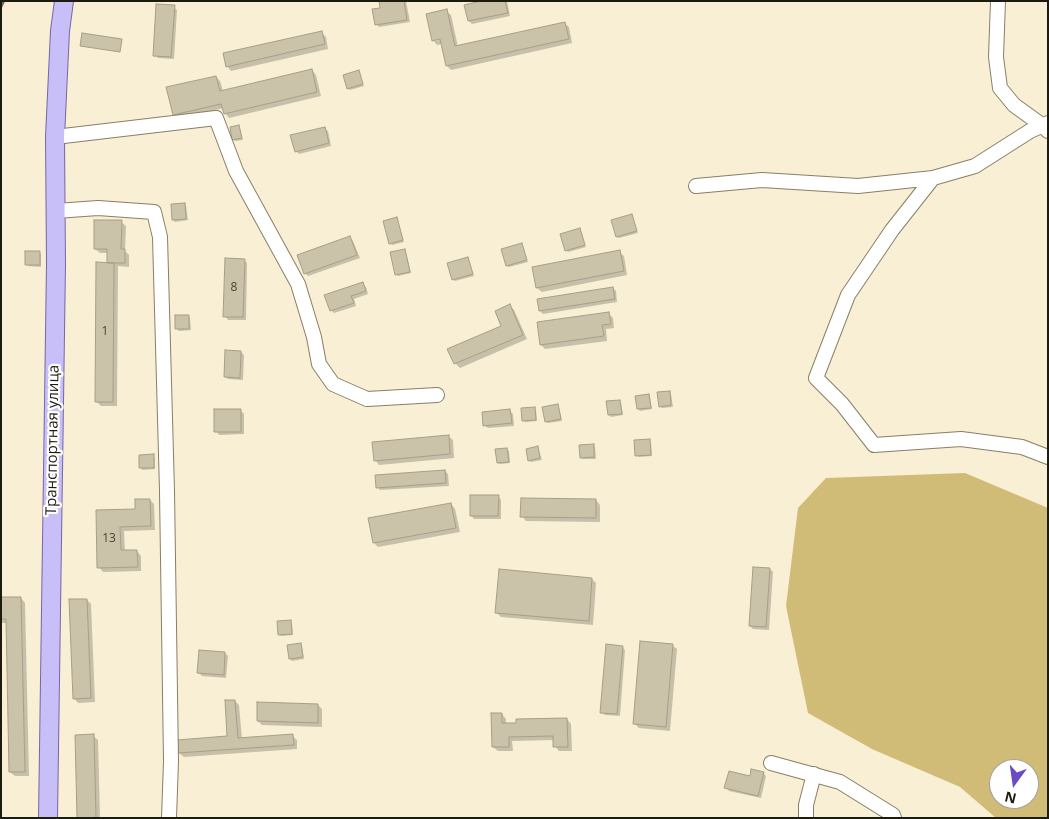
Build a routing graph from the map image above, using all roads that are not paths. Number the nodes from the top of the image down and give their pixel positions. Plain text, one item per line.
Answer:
1 (64, 1) edge
2 (998, 1) edge
3 (1046, 127) edge
4 (55, 137) junction
5 (934, 178) junction
6 (696, 186) dead end
7 (56, 211) junction
8 (437, 395) dead end
9 (1048, 458) edge
10 (771, 763) dead end
11 (814, 774) junction
12 (48, 818) edge
13 (169, 818) edge
14 (806, 818) edge
15 (894, 818) edge

1 - 4 main road, Транспортная улица
2 - 3 street
3 - 5 street
4 - 7 main road, Транспортная улица
4 - 8 street
5 - 6 street
5 - 9 street
7 - 12 main road, Транспортная улица
7 - 13 street
10 - 11 street
11 - 14 street
11 - 15 street

